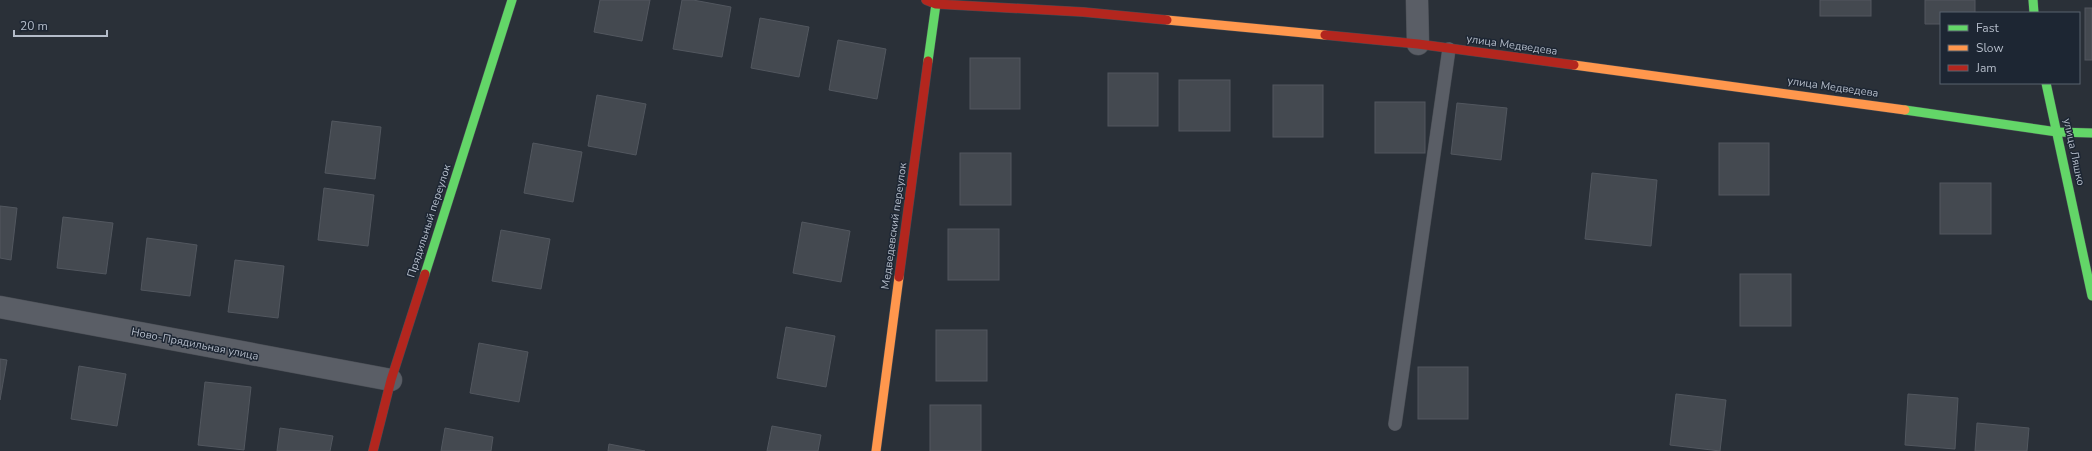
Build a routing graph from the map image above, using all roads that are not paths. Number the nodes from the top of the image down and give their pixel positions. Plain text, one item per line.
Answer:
1 (512, 0) edge
2 (926, 0) edge
3 (1417, 0) edge
4 (2033, 0) edge
5 (936, 4) junction
6 (1084, 6) edge
7 (2034, 12) edge
8 (1418, 44) junction
9 (1449, 48) junction
10 (2046, 84) edge
11 (2057, 132) junction
12 (2092, 133) edge
13 (2092, 296) edge
14 (0, 307) edge
15 (391, 380) junction
16 (1395, 424) dead end
17 (373, 451) edge
18 (876, 451) edge

1 - 15 street, Прядильный переулок
2 - 5 street, улица Медведева
3 - 8 street
4 - 7 street
5 - 6 street, улица Медведева
5 - 18 street, Медведевский переулок
6 - 8 street, улица Медведева
8 - 9 street, улица Медведева
9 - 11 street, улица Медведева
9 - 16 lane
10 - 11 street, улица Ляшко
11 - 12 street, улица Медведева
11 - 13 street, улица Ляшко
14 - 15 street, Ново-Прядильная улица
15 - 17 street, Прядильный переулок

